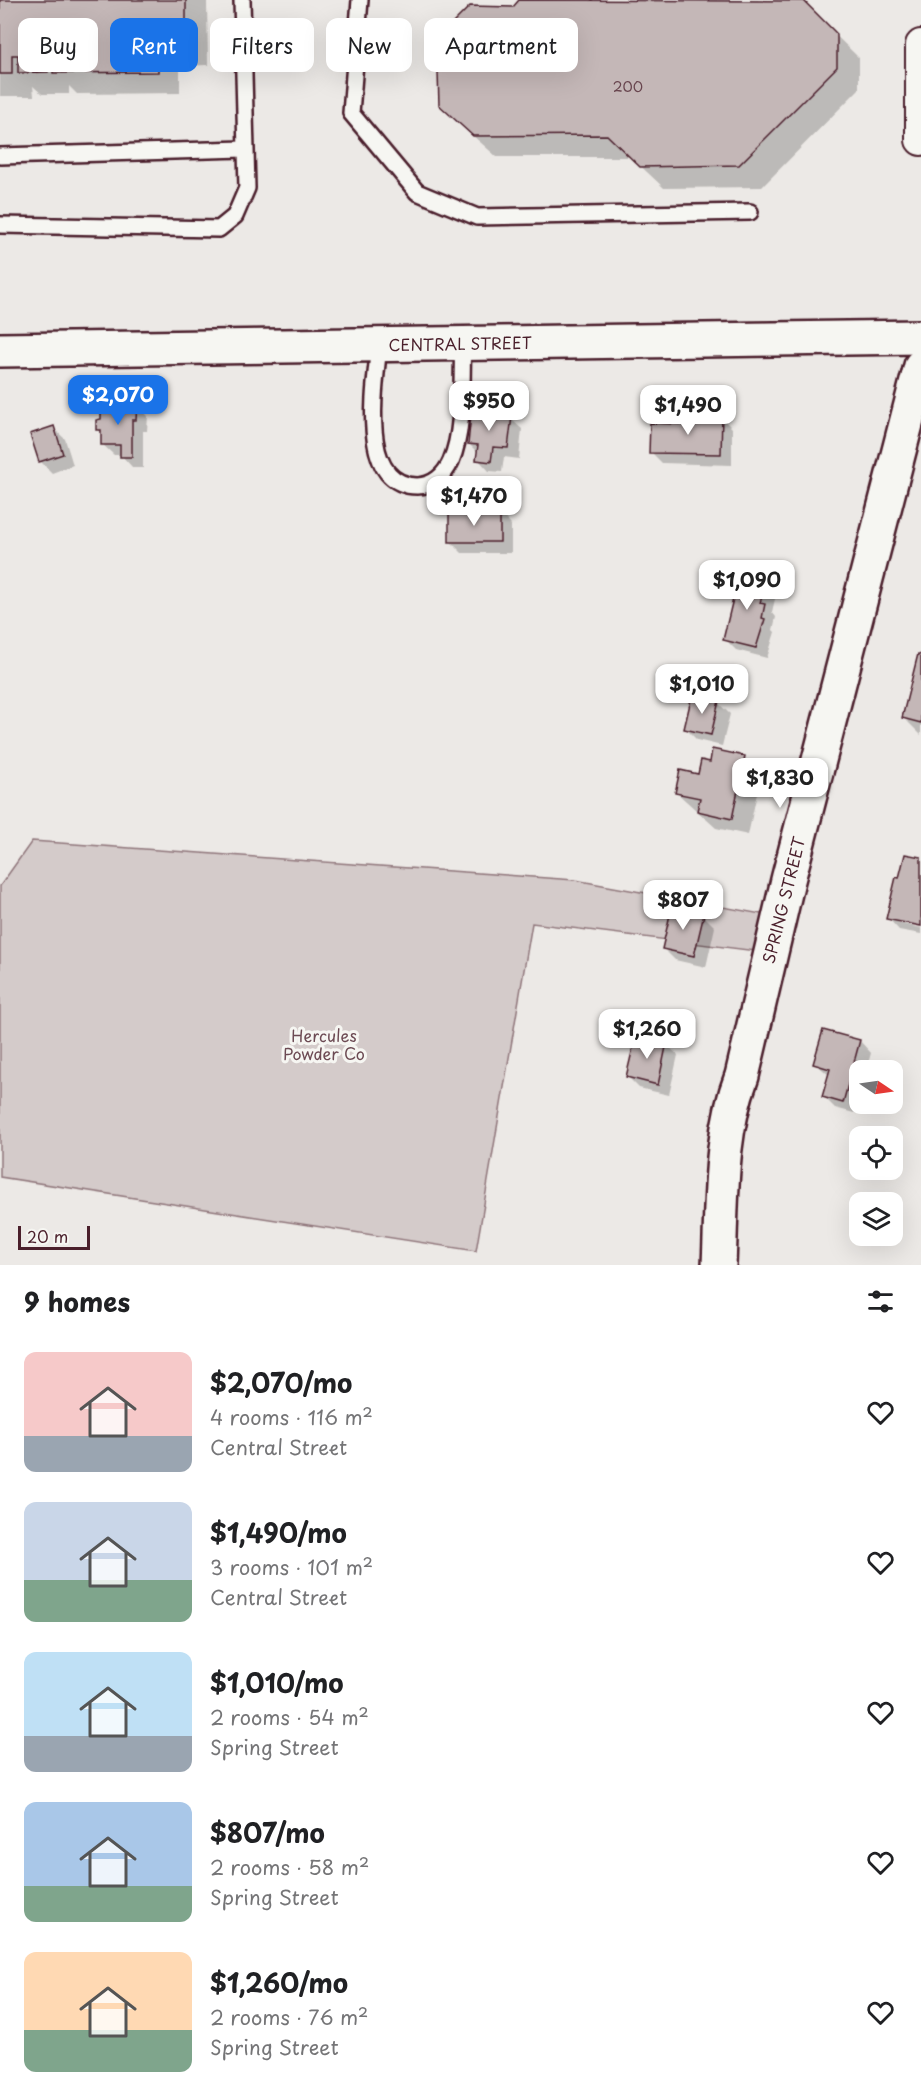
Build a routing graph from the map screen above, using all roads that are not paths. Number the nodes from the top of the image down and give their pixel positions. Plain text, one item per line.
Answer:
1 (242, 0) edge
2 (360, 0) edge
3 (921, 45) edge
4 (921, 140) edge
5 (244, 149) junction
6 (0, 156) edge
7 (750, 212) dead end
8 (0, 225) edge
9 (921, 338) edge
10 (463, 342) junction
11 (379, 344) junction
12 (0, 350) edge
13 (921, 366) edge
14 (719, 1265) edge

1 - 5 lane
2 - 7 lane
3 - 4 street
5 - 6 lane
5 - 8 lane
9 - 10 main road, CENTRAL STREET
10 - 11 main road, CENTRAL STREET
10 - 11 lane
11 - 12 main road, CENTRAL STREET
13 - 14 main road, SPRING STREET

